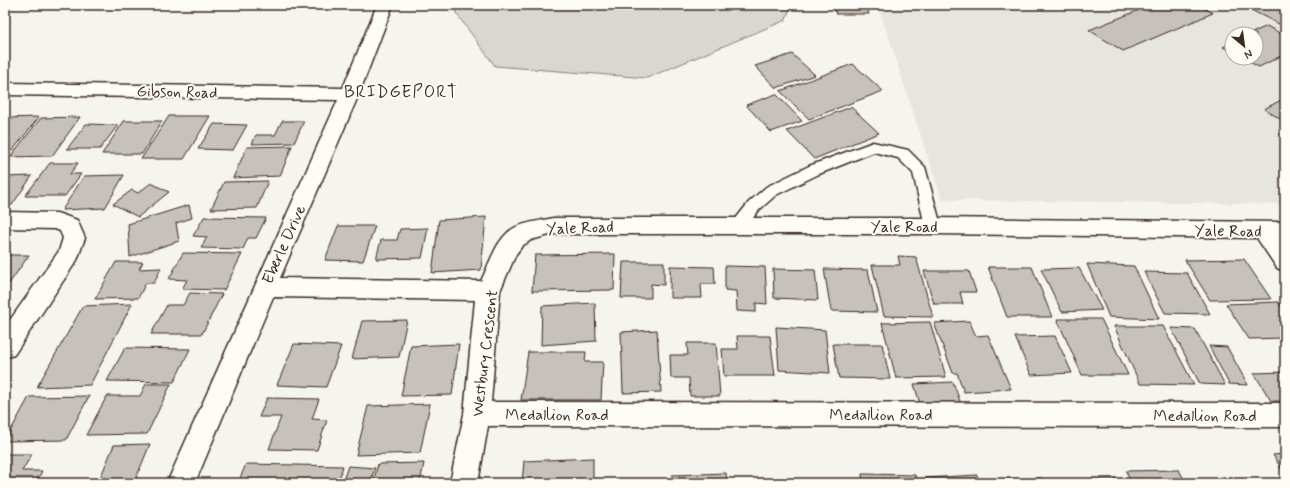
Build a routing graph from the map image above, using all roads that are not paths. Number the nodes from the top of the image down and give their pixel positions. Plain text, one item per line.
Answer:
1 (385, 5) edge
2 (5, 89) edge
3 (350, 94) junction
4 (5, 220) edge
5 (738, 226) junction
6 (933, 226) junction
7 (1263, 230) junction
8 (1285, 230) edge
9 (524, 233) joint
10 (1285, 262) edge
11 (264, 287) junction
12 (488, 291) junction
13 (5, 347) edge
14 (477, 414) junction
15 (1285, 415) edge
16 (181, 483) edge
17 (464, 483) edge

1 - 3 street, Eberle Drive
2 - 3 street, Gibson Road
3 - 11 street, Eberle Drive
4 - 13 street
5 - 6 street, Yale Road
5 - 6 lane
5 - 9 street, Yale Road
6 - 7 street, Yale Road
7 - 8 street, Yale Road
7 - 10 street
9 - 12 street, Westbury Crescent
11 - 12 street
11 - 16 street, Eberle Drive
12 - 14 street, Westbury Crescent
14 - 15 street, Medallion Road
14 - 17 street, Westbury Crescent

